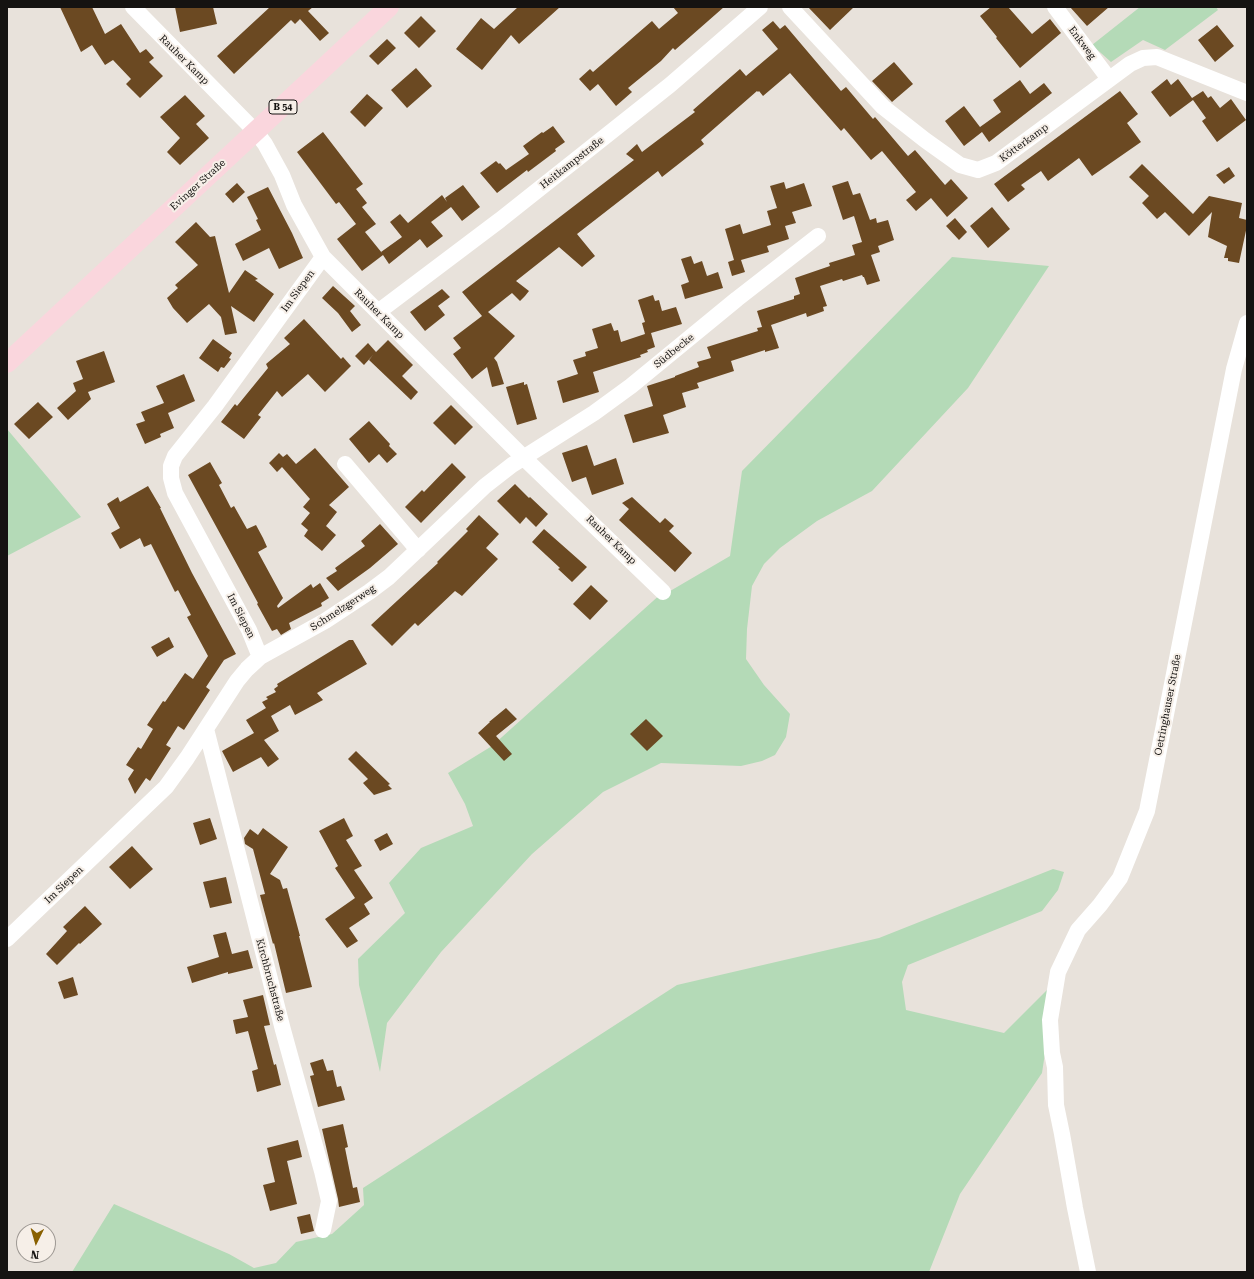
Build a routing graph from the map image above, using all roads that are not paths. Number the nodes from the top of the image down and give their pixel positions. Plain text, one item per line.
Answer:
1 (132, 7) edge
2 (389, 7) edge
3 (760, 7) edge
4 (790, 7) edge
5 (1055, 7) edge
6 (1109, 79) junction
7 (1247, 93) edge
8 (256, 132) junction
9 (818, 236) dead end
10 (323, 257) junction
11 (378, 312) junction
12 (1247, 323) edge
13 (7, 362) edge
14 (524, 458) junction
15 (345, 464) dead end
16 (418, 550) junction
17 (663, 592) dead end
18 (260, 657) junction
19 (206, 730) junction
20 (7, 939) edge
21 (323, 1230) dead end
22 (1088, 1272) edge

1 - 8 street, Rauher Kamp
2 - 8 main road, Evinger Straße / B 54
3 - 11 street, Heitkampstraße
4 - 6 street, Kötterkamp
5 - 6 street, Enkweg
6 - 7 street, Kötterkamp
8 - 10 street, Rauher Kamp
8 - 13 main road, Evinger Straße / B 54
9 - 14 street, Südbecke
10 - 11 street, Rauher Kamp
10 - 18 street, Im Siepen
11 - 14 street, Rauher Kamp
12 - 22 street, Oetringhauser Straße
14 - 16 street, Schmelzgerweg
14 - 17 street, Rauher Kamp
15 - 16 street
16 - 18 street, Schmelzgerweg
18 - 19 street, Im Siepen
19 - 20 street, Im Siepen
19 - 21 street, Kirchbruchstraße

